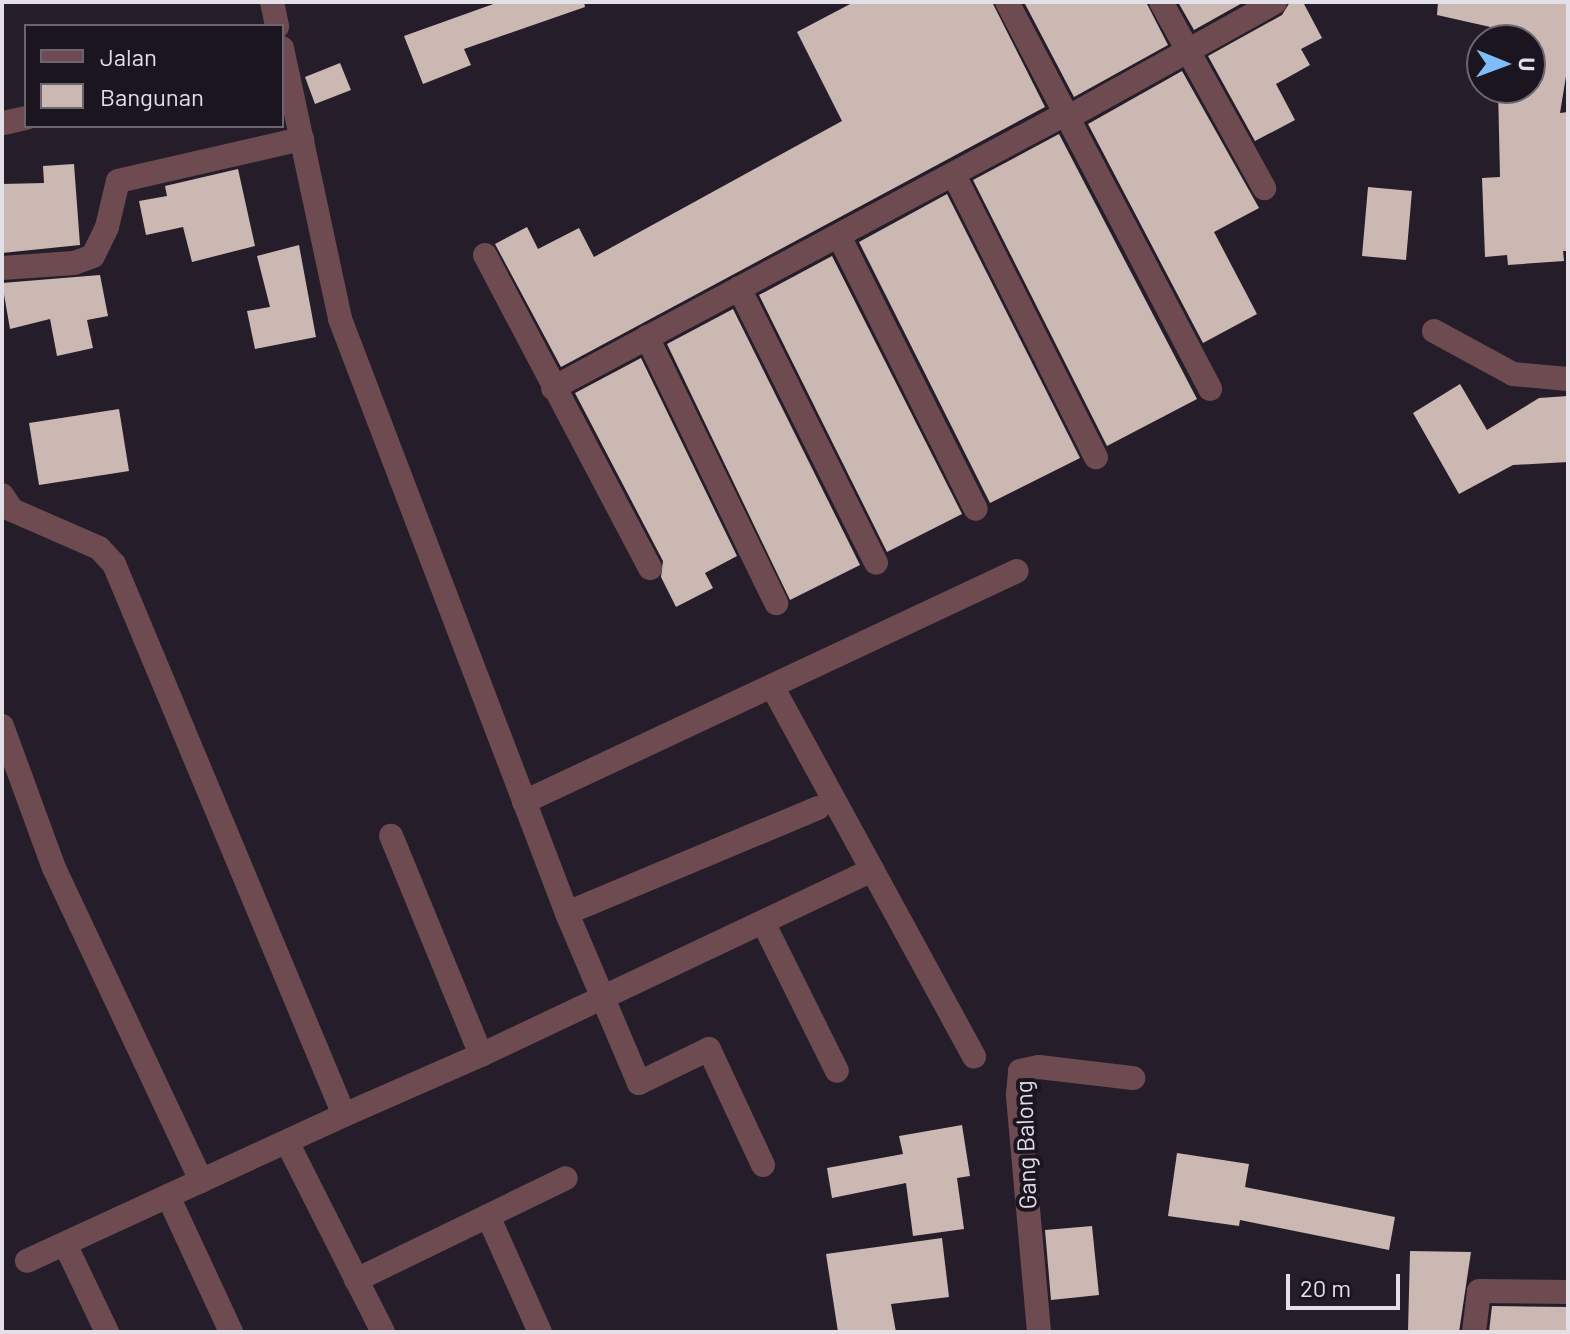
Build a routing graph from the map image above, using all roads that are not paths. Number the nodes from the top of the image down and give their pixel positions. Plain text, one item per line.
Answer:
1 (272, 2) edge
2 (1007, 2) edge
3 (1161, 2) edge
4 (1275, 2) edge
5 (277, 24) edge
6 (1186, 51) junction
7 (284, 64) edge
8 (1066, 116) junction
9 (302, 139) junction
10 (954, 175) junction
11 (1264, 188) dead end
12 (839, 236) junction
13 (485, 255) dead end
14 (2, 268) edge
15 (739, 288) junction
16 (1434, 331) dead end
17 (647, 337) junction
18 (1568, 379) edge
19 (553, 388) junction
20 (1210, 389) dead end
21 (1096, 457) dead end
22 (5, 506) edge
23 (976, 509) dead end
24 (876, 563) dead end
25 (650, 568) dead end
26 (1017, 571) dead end
27 (776, 603) dead end
28 (772, 686) junction
29 (2, 726) edge
30 (524, 802) junction
31 (818, 808) dead end
32 (391, 836) dead end
33 (873, 870) junction
34 (567, 913) junction
35 (763, 922) junction
36 (603, 999) junction
37 (481, 1055) junction
38 (974, 1057) dead end
39 (837, 1071) dead end
40 (1133, 1078) dead end
41 (344, 1115) junction
42 (287, 1142) junction
43 (763, 1165) dead end
44 (566, 1178) dead end
45 (201, 1181) junction
46 (168, 1196) junction
47 (488, 1216) junction
48 (65, 1244) junction
49 (27, 1261) dead end
50 (356, 1280) junction
51 (1568, 1292) edge
52 (107, 1332) edge
53 (231, 1332) edge
54 (383, 1332) edge
55 (540, 1332) edge
56 (1039, 1332) edge
57 (1474, 1332) edge

1 - 5 street
2 - 8 street
3 - 6 street
4 - 6 street
6 - 8 street
6 - 11 street
7 - 9 street
8 - 10 street
8 - 20 street
9 - 14 street
9 - 30 street
10 - 12 street
10 - 21 street
12 - 15 street
12 - 23 street
13 - 19 street
15 - 17 street
15 - 24 street
16 - 18 street
17 - 19 street
17 - 27 street
19 - 25 street
22 - 41 street
26 - 28 street
28 - 30 street
28 - 33 street
29 - 45 street
30 - 34 street
31 - 34 street
32 - 37 street
33 - 35 street
33 - 38 street
34 - 36 street
35 - 36 street
35 - 39 street
36 - 37 street
36 - 43 street
37 - 41 street
40 - 56 street, Gang Balong
41 - 42 street
42 - 45 street
42 - 50 street
44 - 47 street
45 - 46 street
46 - 48 street
46 - 53 street
47 - 50 street
47 - 55 street
48 - 49 street
48 - 52 street
50 - 54 street
51 - 57 street

